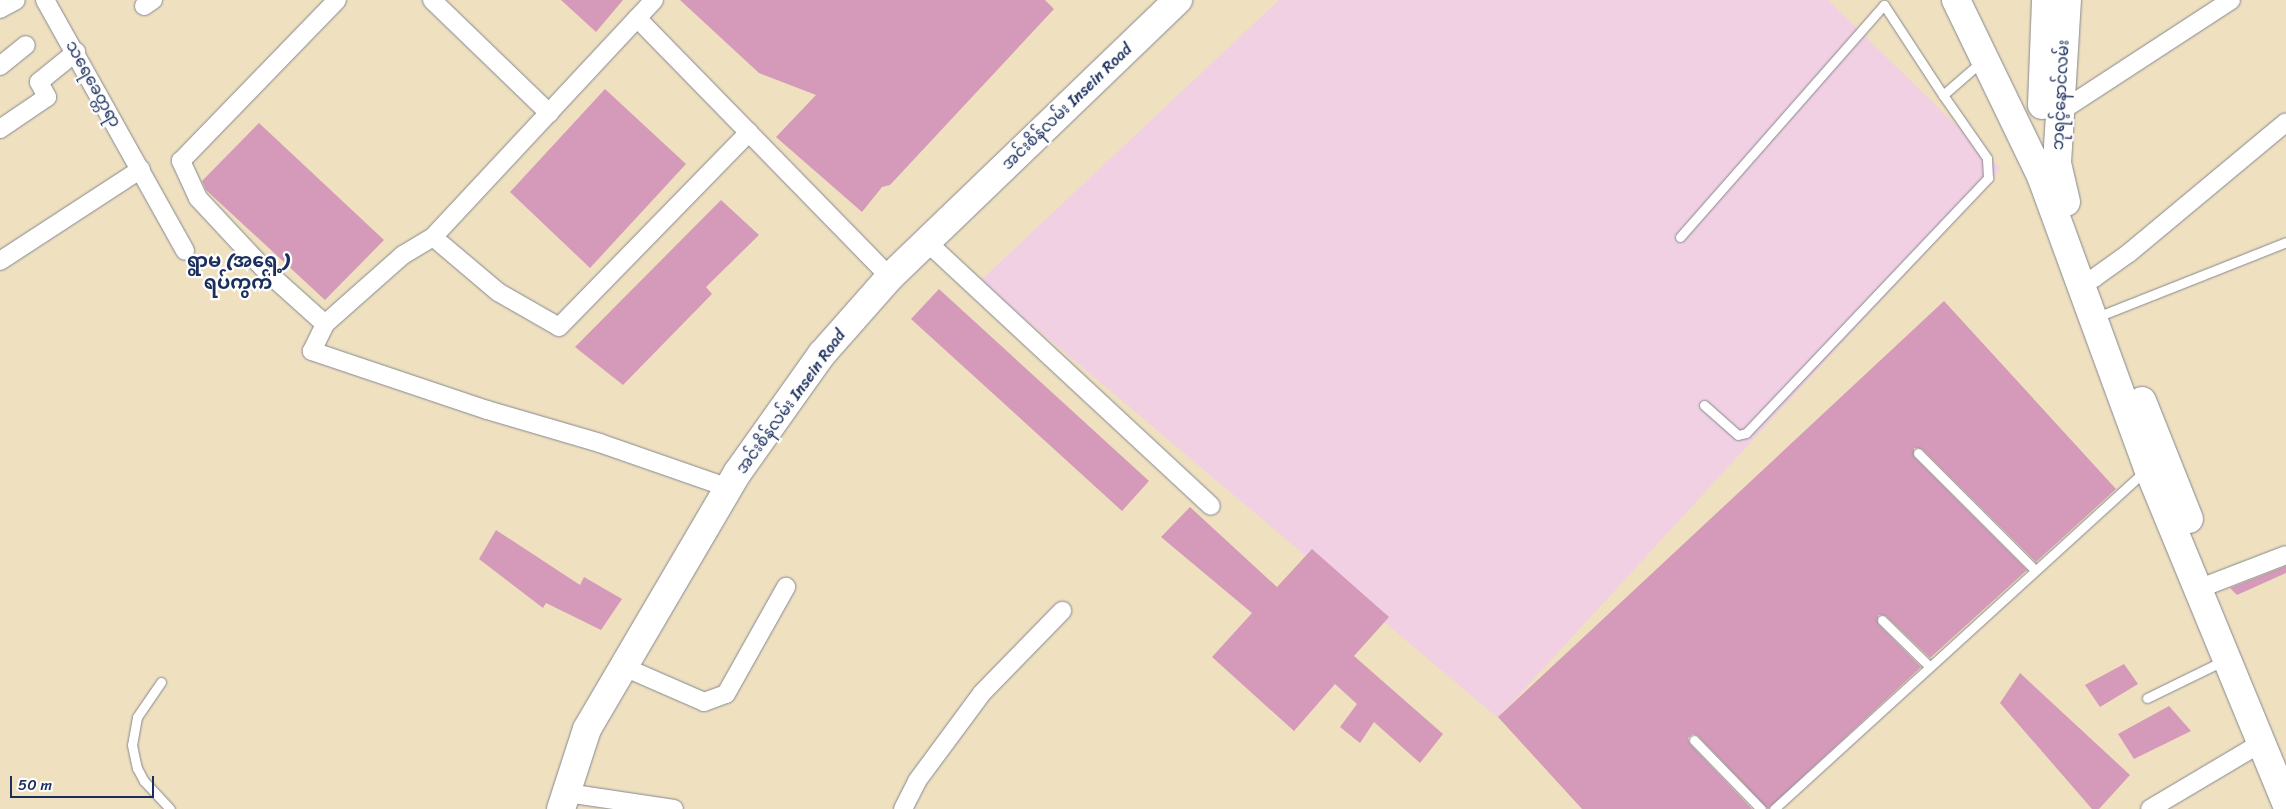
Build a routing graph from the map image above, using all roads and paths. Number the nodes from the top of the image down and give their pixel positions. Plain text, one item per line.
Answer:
1 (16, 0) edge
2 (45, 0) edge
3 (337, 0) edge
4 (432, 0) edge
5 (654, 0) edge
6 (1178, 0) edge
7 (1956, 0) edge
8 (2046, 0) edge
9 (2067, 0) edge
10 (2231, 0) edge
11 (0, 9) edge
12 (637, 18) junction
13 (26, 45) dead end
14 (76, 52) junction
15 (1984, 59) junction
16 (0, 66) edge
17 (1943, 95) junction
18 (2061, 111) junction
19 (549, 113) junction
20 (2286, 122) edge
21 (0, 129) edge
22 (749, 132) junction
23 (141, 169) junction
24 (2051, 183) junction
25 (433, 237) junction
26 (1680, 237) dead end
27 (2286, 242) edge
28 (928, 243) junction
29 (185, 250) dead end
30 (0, 261) edge
31 (890, 277) junction
32 (2087, 280) junction
33 (2099, 315) junction
34 (325, 324) junction
35 (1704, 404) dead end
36 (1918, 453) dead end
37 (2157, 464) junction
38 (729, 488) junction
39 (1211, 506) dead end
40 (2286, 555) edge
41 (2034, 569) junction
42 (786, 586) dead end
43 (2206, 587) junction
44 (1062, 611) dead end
45 (1882, 620) dead end
46 (2225, 659) junction
47 (1929, 666) junction
48 (624, 667) junction
49 (161, 682) dead end
50 (2147, 698) dead end
51 (1694, 740) dead end
52 (2260, 743) junction
53 (2286, 757) edge
54 (564, 801) edge
55 (2286, 803) edge
56 (170, 809) edge
57 (674, 809) edge
58 (903, 809) edge
59 (1761, 809) edge
60 (1774, 809) edge
61 (2150, 809) edge

1 - 11 street
2 - 14 street, သရေခေတ္တရာ
3 - 34 street
4 - 19 street
5 - 12 street
6 - 28 main road, အင်းစိန်လမ်း Insein Road
7 - 15 main road
8 - 24 main road, ဘုရင့်နောင်လမ်း
9 - 18 main road, ဘုရင့်နောင်လမ်း
10 - 18 street
12 - 19 street
12 - 22 street
13 - 16 street
14 - 21 street
14 - 23 street, သရေခေတ္တရာ
15 - 17 lane
15 - 24 main road
17 - 26 lane
17 - 35 lane
18 - 24 main road, ဘုရင့်နောင်လမ်း
19 - 25 street
20 - 32 street
22 - 25 street
22 - 31 street
23 - 29 street, သရေခေတ္တရာ
23 - 30 street
24 - 32 main road
25 - 34 street
27 - 33 lane
28 - 31 main road, အင်းစိန်လမ်း Insein Road
28 - 39 street
31 - 38 main road, အင်းစိန်လမ်း Insein Road
32 - 33 main road
33 - 37 main road
34 - 38 street
36 - 41 lane
37 - 41 lane
37 - 43 main road
38 - 48 main road, အင်းစိန်လမ်း Insein Road
40 - 43 street
41 - 47 lane
42 - 48 street
43 - 46 main road
43 - 53 main road
44 - 58 street
45 - 47 lane
46 - 50 lane
46 - 52 main road
47 - 60 lane
48 - 54 main road, အင်းစိန်လမ်း Insein Road
49 - 56 lane
51 - 59 lane
52 - 55 main road
52 - 61 street
54 - 57 street

